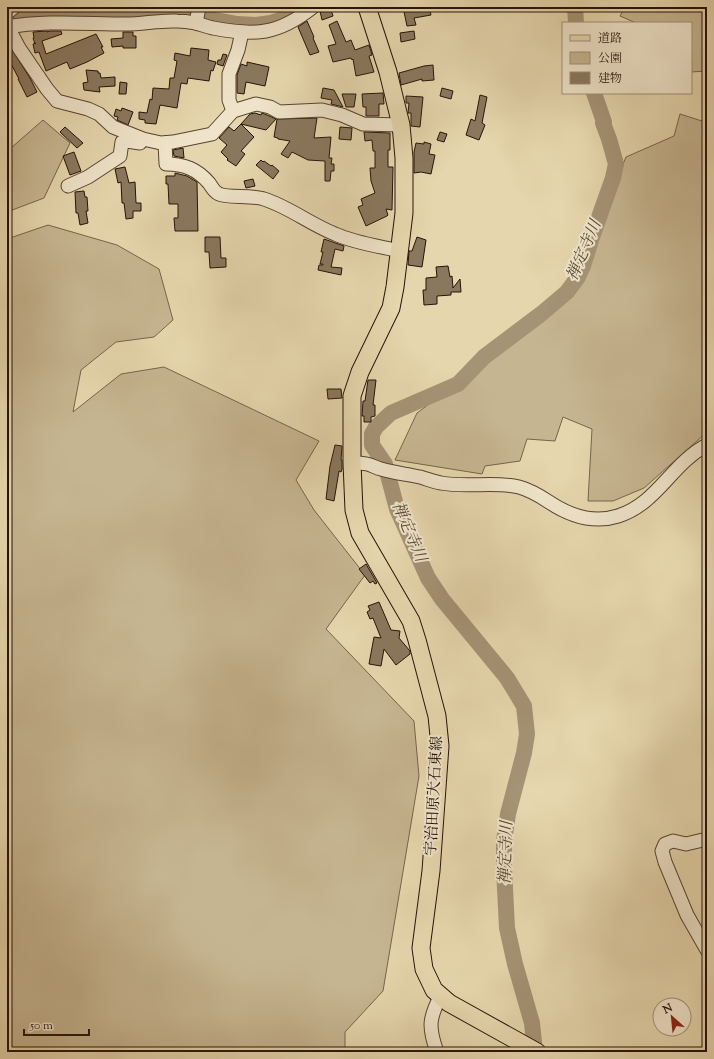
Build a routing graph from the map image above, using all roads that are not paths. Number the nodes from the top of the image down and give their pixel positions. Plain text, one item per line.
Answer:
1 (14, 7) edge
2 (313, 7) edge
3 (367, 7) edge
4 (198, 15) edge
5 (7, 22) edge
6 (242, 32) junction
7 (233, 111) junction
8 (401, 125) junction
9 (147, 140) junction
10 (165, 143) junction
11 (68, 186) dead end
12 (400, 251) junction
13 (707, 445) edge
14 (352, 463) junction
15 (707, 839) edge
16 (707, 950) edge
17 (441, 995) junction
18 (530, 1048) edge
19 (437, 1052) edge

1 - 5 street
2 - 6 street
3 - 8 main road, 宇治田原大石東線
4 - 5 street
4 - 6 street
5 - 9 street
6 - 7 street
7 - 8 street
7 - 10 street
8 - 12 main road, 宇治田原大石東線
9 - 10 street
9 - 11 street
10 - 12 street
12 - 14 main road, 宇治田原大石東線
13 - 14 street
14 - 17 main road, 宇治田原大石東線
15 - 16 street
17 - 18 main road, 宇治田原大石東線
17 - 19 street

